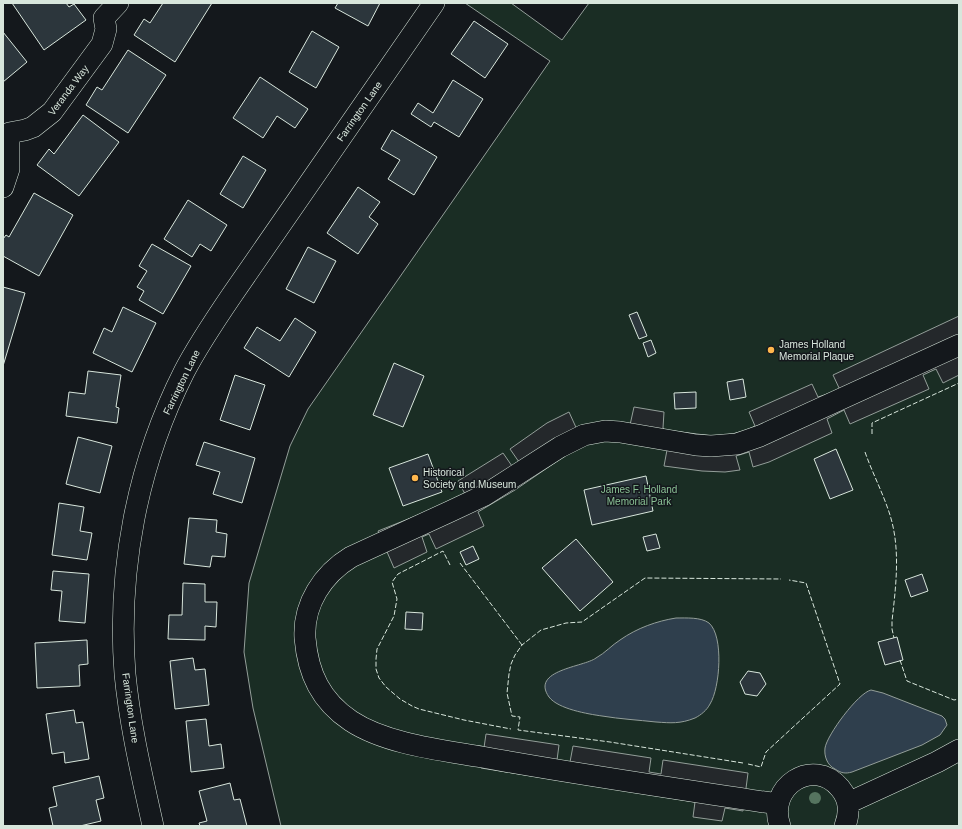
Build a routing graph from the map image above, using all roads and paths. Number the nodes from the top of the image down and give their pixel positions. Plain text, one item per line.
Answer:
1 (434, 3) edge
2 (106, 8) edge
3 (6, 133) edge
4 (3, 187) edge
5 (959, 345) edge
6 (959, 750) edge
7 (848, 803) junction
8 (777, 804) junction
9 (153, 826) edge
10 (780, 826) edge
11 (845, 826) edge

1 - 9 street, Farrington Lane
2 - 3 street, Veranda Way
3 - 4 street, Veranda Way
5 - 8 street
6 - 7 street
7 - 8 street
7 - 11 street
8 - 10 street

